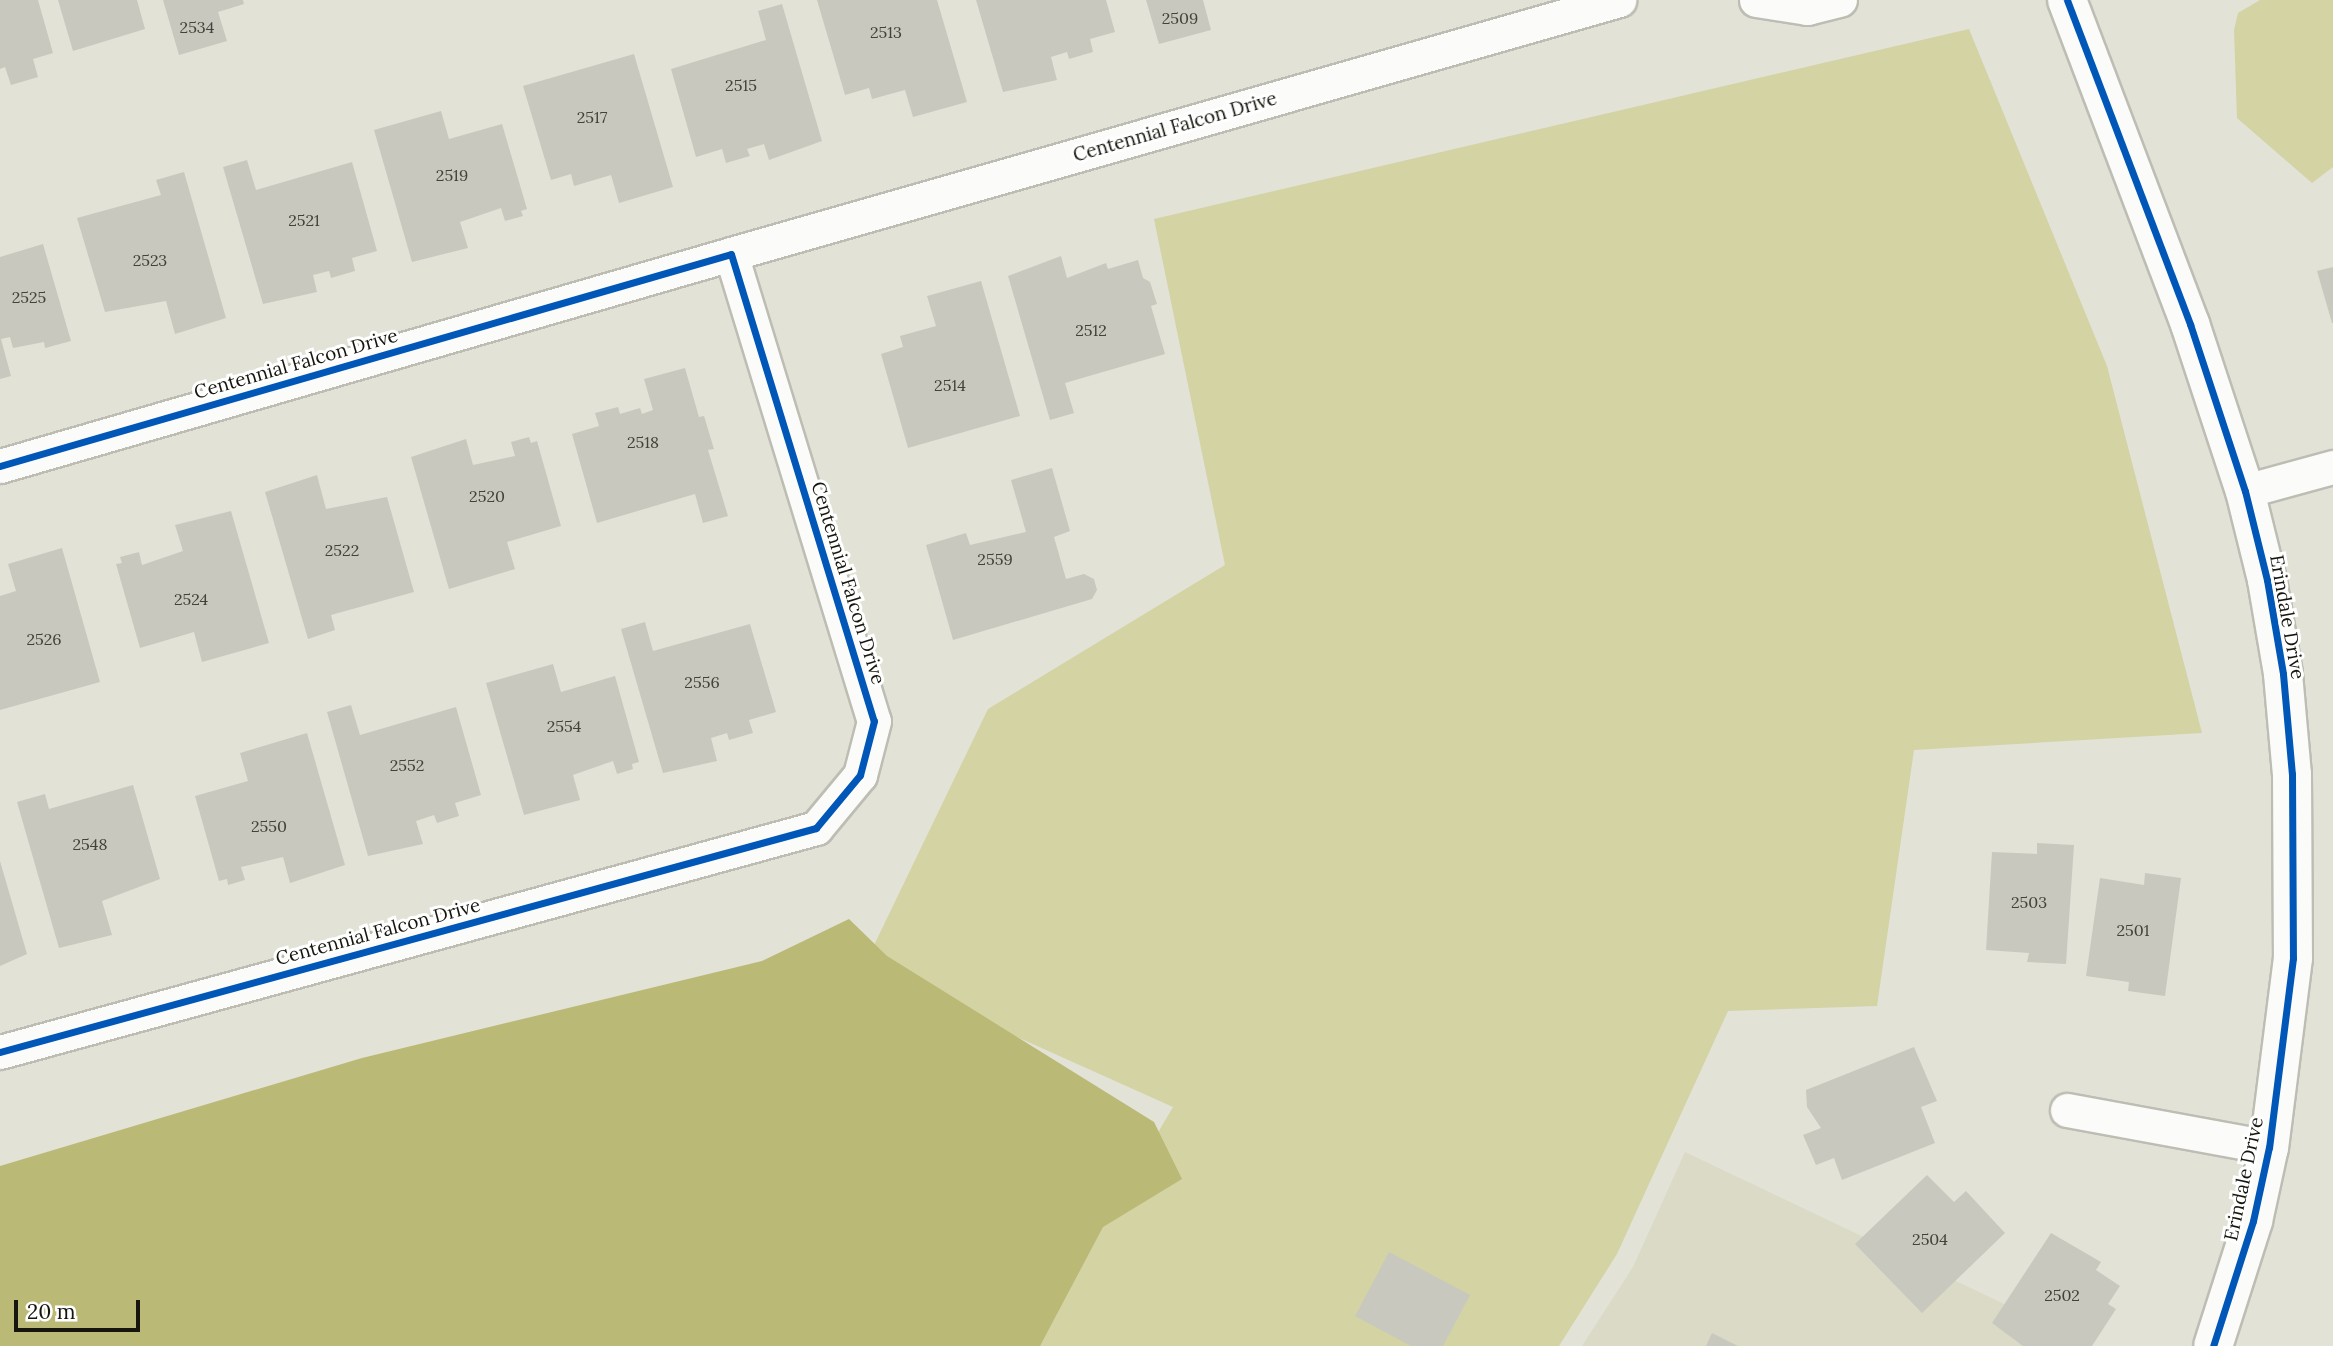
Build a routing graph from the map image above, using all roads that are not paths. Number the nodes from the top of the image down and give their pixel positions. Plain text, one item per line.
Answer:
1 (1619, 0) edge
2 (1756, 0) edge
3 (1840, 0) edge
4 (2067, 0) edge
5 (731, 254) junction
6 (0, 466) edge
7 (2333, 467) edge
8 (2245, 491) junction
9 (0, 1052) edge
10 (2067, 1110) dead end
11 (2269, 1147) junction
12 (2213, 1346) edge

1 - 5 street, Centennial Falcon Drive
2 - 3 street
4 - 8 street, Erindale Drive
5 - 6 street, Centennial Falcon Drive
5 - 9 street, Centennial Falcon Drive
7 - 8 street
8 - 11 street, Erindale Drive
10 - 11 street
11 - 12 street, Erindale Drive

